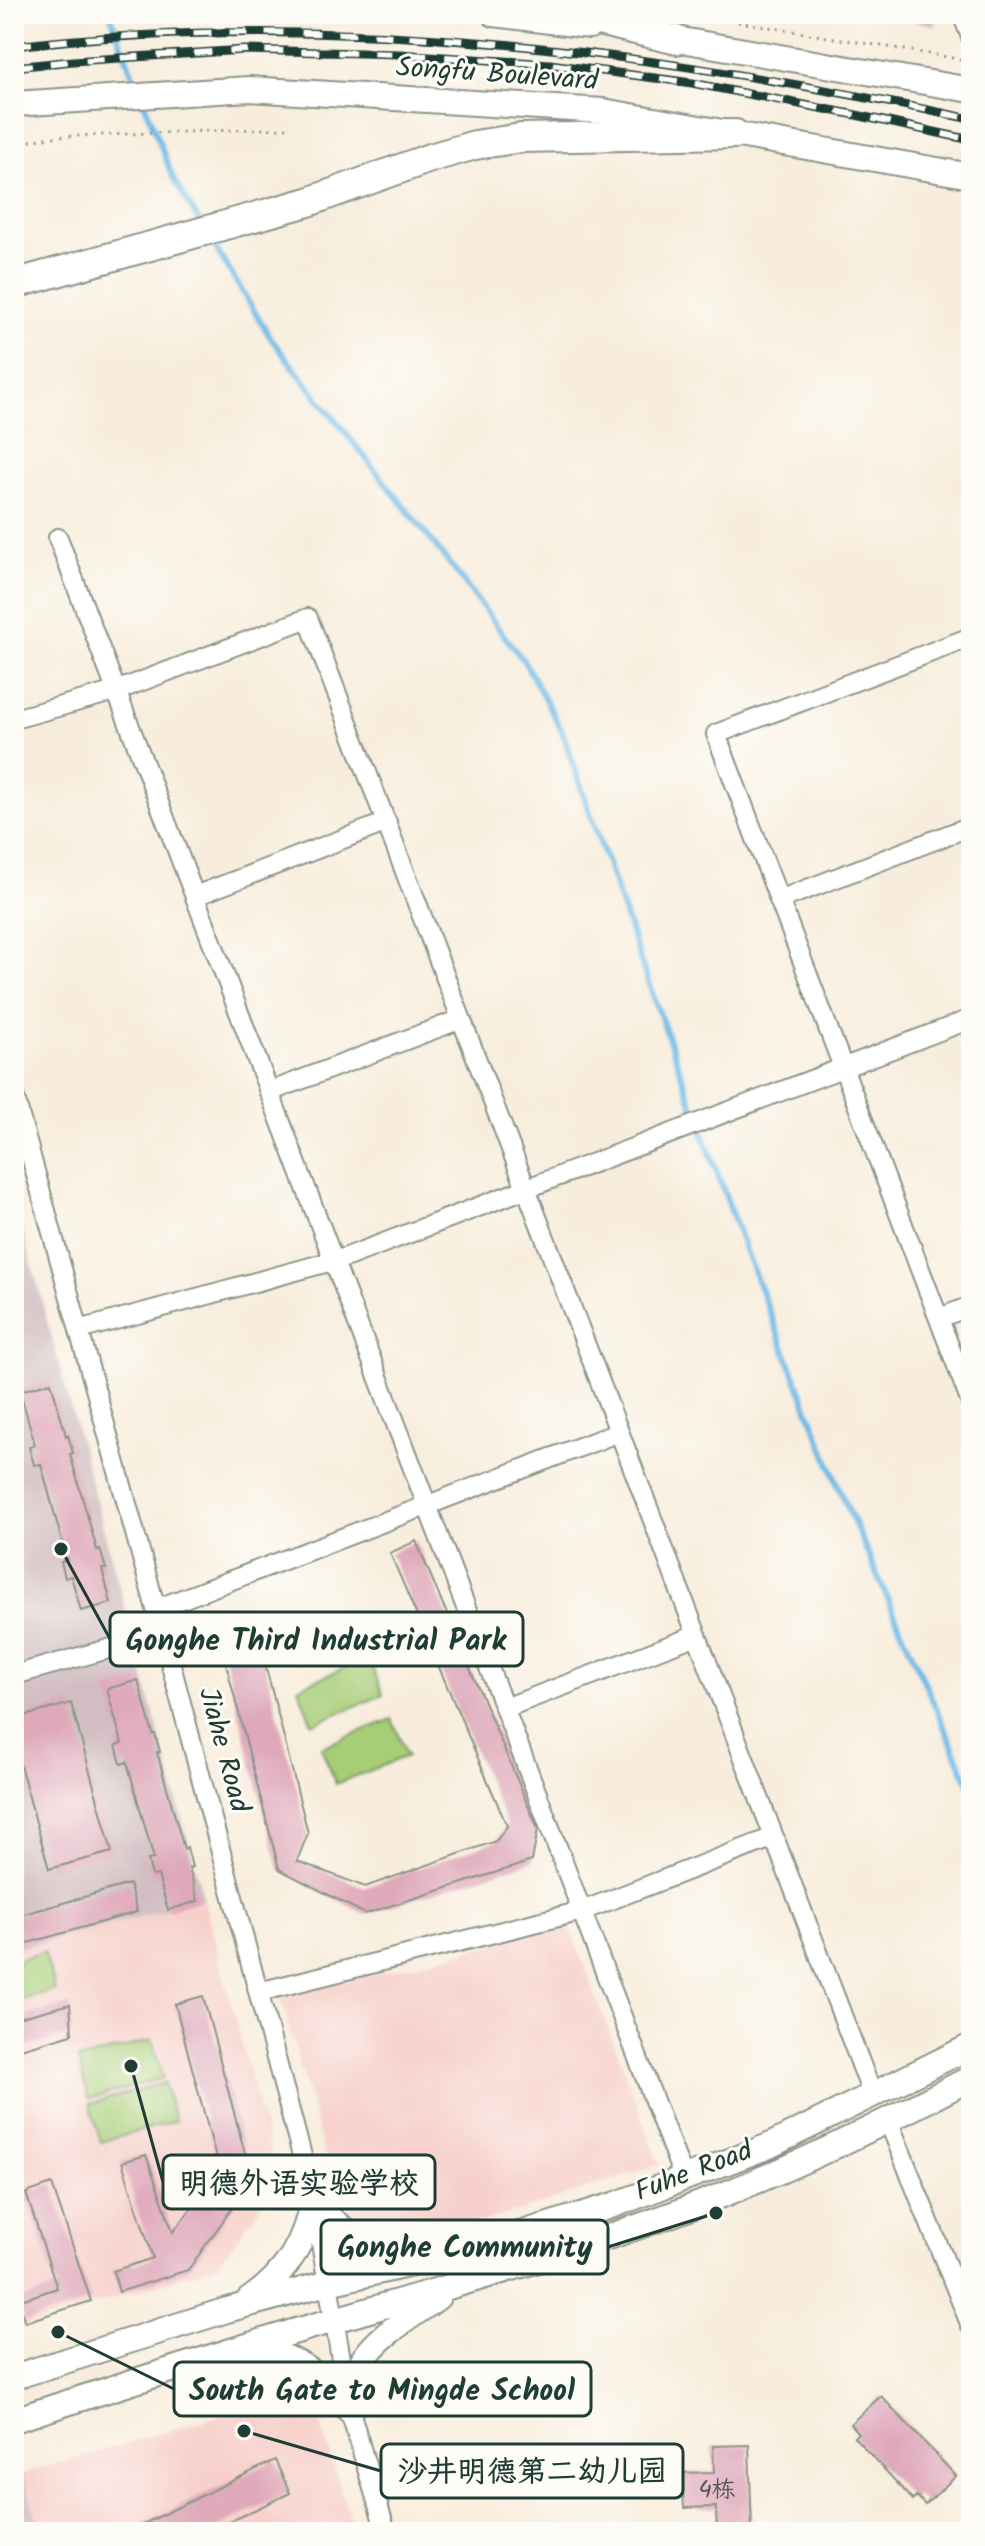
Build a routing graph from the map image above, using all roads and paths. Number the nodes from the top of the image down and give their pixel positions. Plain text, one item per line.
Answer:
1 (494, 14) edge
2 (569, 14) edge
3 (962, 14) edge
4 (738, 22) dead end
5 (971, 37) edge
6 (677, 40) junction
7 (971, 61) edge
8 (971, 90) edge
9 (14, 104) edge
10 (287, 128) dead end
11 (735, 134) junction
12 (14, 144) edge
13 (971, 176) edge
14 (14, 284) edge
15 (58, 538) dead end
16 (971, 637) edge
17 (116, 691) junction
18 (14, 719) edge
19 (387, 822) junction
20 (971, 826) edge
21 (195, 896) junction
22 (779, 900) junction
23 (461, 1019) junction
24 (968, 1020) dead end
25 (843, 1067) junction
26 (269, 1092) junction
27 (14, 1095) edge
28 (526, 1188) junction
29 (334, 1260) junction
30 (971, 1306) edge
31 (939, 1318) junction
32 (79, 1330) junction
33 (971, 1403) edge
34 (619, 1432) junction
35 (428, 1506) junction
36 (156, 1609) junction
37 (163, 1634) junction
38 (697, 1635) junction
39 (14, 1675) edge
40 (505, 1708) junction
41 (774, 1837) junction
42 (582, 1911) junction
43 (259, 1992) junction
44 (971, 2046) edge
45 (971, 2078) edge
46 (873, 2096) junction
47 (888, 2120) junction
48 (684, 2179) junction
49 (313, 2197) junction
50 (431, 2259) junction
51 (328, 2283) junction
52 (453, 2286) junction
53 (227, 2310) junction
54 (335, 2320) junction
55 (971, 2326) edge
56 (239, 2348) junction
57 (14, 2377) edge
58 (350, 2411) junction
59 (14, 2420) edge
60 (386, 2532) edge

1 - 6 main road, Songfu Boulevard
2 - 6 highway
3 - 5 street
4 - 7 path
6 - 8 main road, Songfu Boulevard
9 - 11 main road, Songfu Boulevard
10 - 12 path
11 - 13 main road, Songfu Boulevard
11 - 14 highway
15 - 17 street
16 - 22 street
17 - 18 street
17 - 19 street
17 - 21 street
19 - 21 street
19 - 23 street
20 - 22 street
21 - 26 street
22 - 25 street
23 - 26 street
23 - 28 street
24 - 25 street
25 - 28 street
25 - 31 street
26 - 29 street
27 - 32 street, Jiahe Road
28 - 29 street
28 - 34 street
29 - 32 street
29 - 35 street
30 - 31 street
31 - 33 street
32 - 36 street, Jiahe Road
34 - 35 street
34 - 38 street
35 - 36 street
35 - 40 street
36 - 37 street, Jiahe Road
37 - 39 street
37 - 43 street, Jiahe Road
38 - 40 street
38 - 41 street
40 - 42 street
41 - 42 street
41 - 46 street
42 - 43 street
42 - 48 street
43 - 49 street, Jiahe Road
44 - 46 main road, Fuhe Road
45 - 47 main road, Fuhe Road
46 - 48 main road, Fuhe Road
47 - 52 main road, Fuhe Road
47 - 55 street
48 - 50 main road, Fuhe Road
49 - 50 main road
49 - 51 street, Jiahe Road
49 - 53 main road
50 - 51 main road, Fuhe Road
51 - 53 main road, Fuhe Road
51 - 54 street, Jiahe Road
52 - 54 main road, Fuhe Road
52 - 58 main road
53 - 57 main road, Fuhe Road
54 - 56 main road, Fuhe Road
54 - 58 street, Jiahe Road
56 - 58 main road
56 - 59 main road, Fuhe Road
58 - 60 street, Jiahe Road

